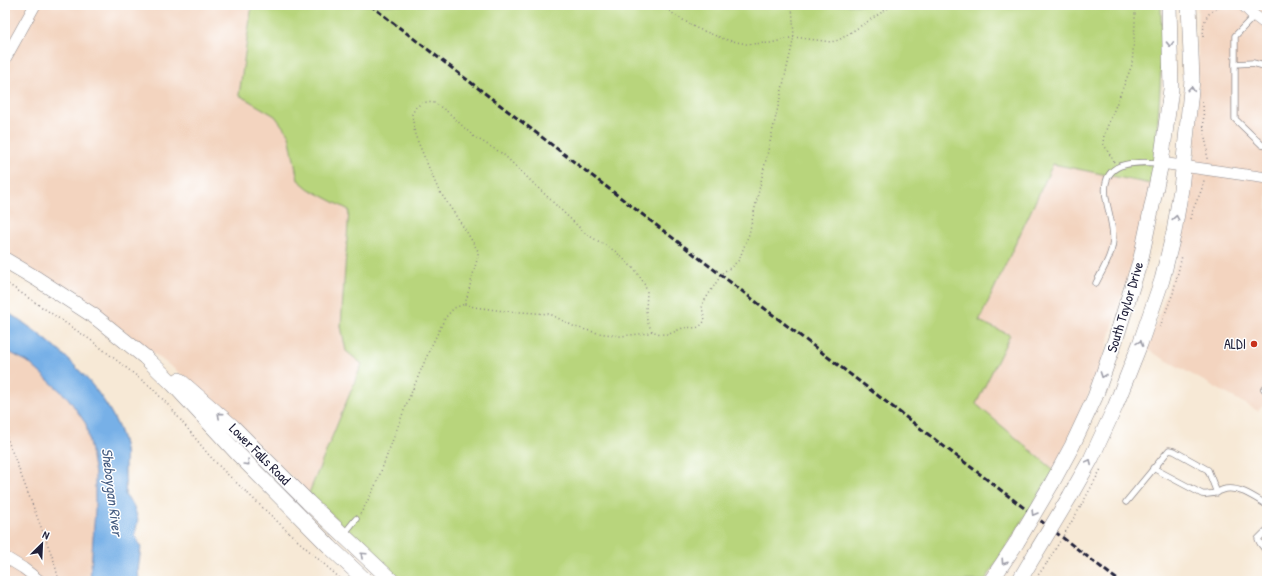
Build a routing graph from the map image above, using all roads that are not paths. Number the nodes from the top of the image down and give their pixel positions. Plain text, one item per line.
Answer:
1 (35, 5) edge
2 (1169, 5) edge
3 (1189, 5) edge
4 (1243, 5) edge
5 (1254, 16) junction
6 (1267, 25) edge
7 (5, 59) edge
8 (1235, 64) junction
9 (1266, 67) edge
10 (1267, 146) edge
11 (1161, 164) junction
12 (1183, 167) junction
13 (1267, 178) edge
14 (5, 260) edge
15 (1096, 283) dead end
16 (120, 337) junction
17 (1153, 468) junction
18 (1217, 493) junction
19 (1126, 502) dead end
20 (1267, 505) edge
21 (356, 519) road end
22 (1267, 530) edge
23 (343, 536) junction
24 (330, 547) junction
25 (1267, 552) edge
26 (5, 557) edge
27 (40, 581) edge
28 (366, 581) edge
29 (392, 581) edge
30 (991, 581) edge
31 (1019, 581) edge

1 - 7 street
2 -> 11 main road, South Taylor Drive
12 -> 3 main road, South Taylor Drive
4 - 5 street
5 - 6 street
5 - 8 lane
8 - 9 lane
8 - 10 lane
11 - 12 street
11 - 15 lane
11 -> 30 main road, South Taylor Drive, bridge
12 - 13 street
31 -> 12 main road, South Taylor Drive, bridge
14 - 16 main road, Lower Falls Road
23 -> 16 main road, Lower Falls Road
16 -> 24 main road, Lower Falls Road
17 - 18 lane
17 - 18 lane
17 - 19 lane
18 - 20 lane
21 - 23 lane
22 - 25 lane
23 - 24 street
29 -> 23 main road, Lower Falls Road
24 - 28 main road, Lower Falls Road
26 - 27 street

